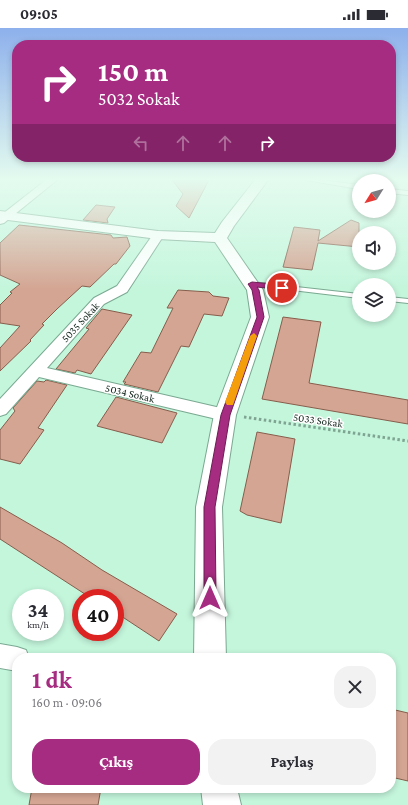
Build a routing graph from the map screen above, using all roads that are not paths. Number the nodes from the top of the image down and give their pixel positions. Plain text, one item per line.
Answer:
1 (233, 216) edge
2 (2, 217) edge
3 (158, 235) junction
4 (220, 238) junction
5 (252, 284) junction
6 (352, 295) edge
7 (396, 300) edge
8 (408, 301) edge
9 (35, 371) junction
10 (0, 410) edge
11 (226, 415) junction
12 (210, 653) edge
13 (0, 656) edge
14 (12, 658) edge
15 (220, 793) edge
16 (222, 805) edge

1 - 4 street
2 - 3 street
3 - 4 street
3 - 9 street, 5035 Sokak
4 - 5 street
5 - 6 lane
5 - 11 street
7 - 8 lane
9 - 10 street, 5035 Sokak
9 - 11 street, 5034 Sokak
11 - 12 street
13 - 14 street
15 - 16 street

